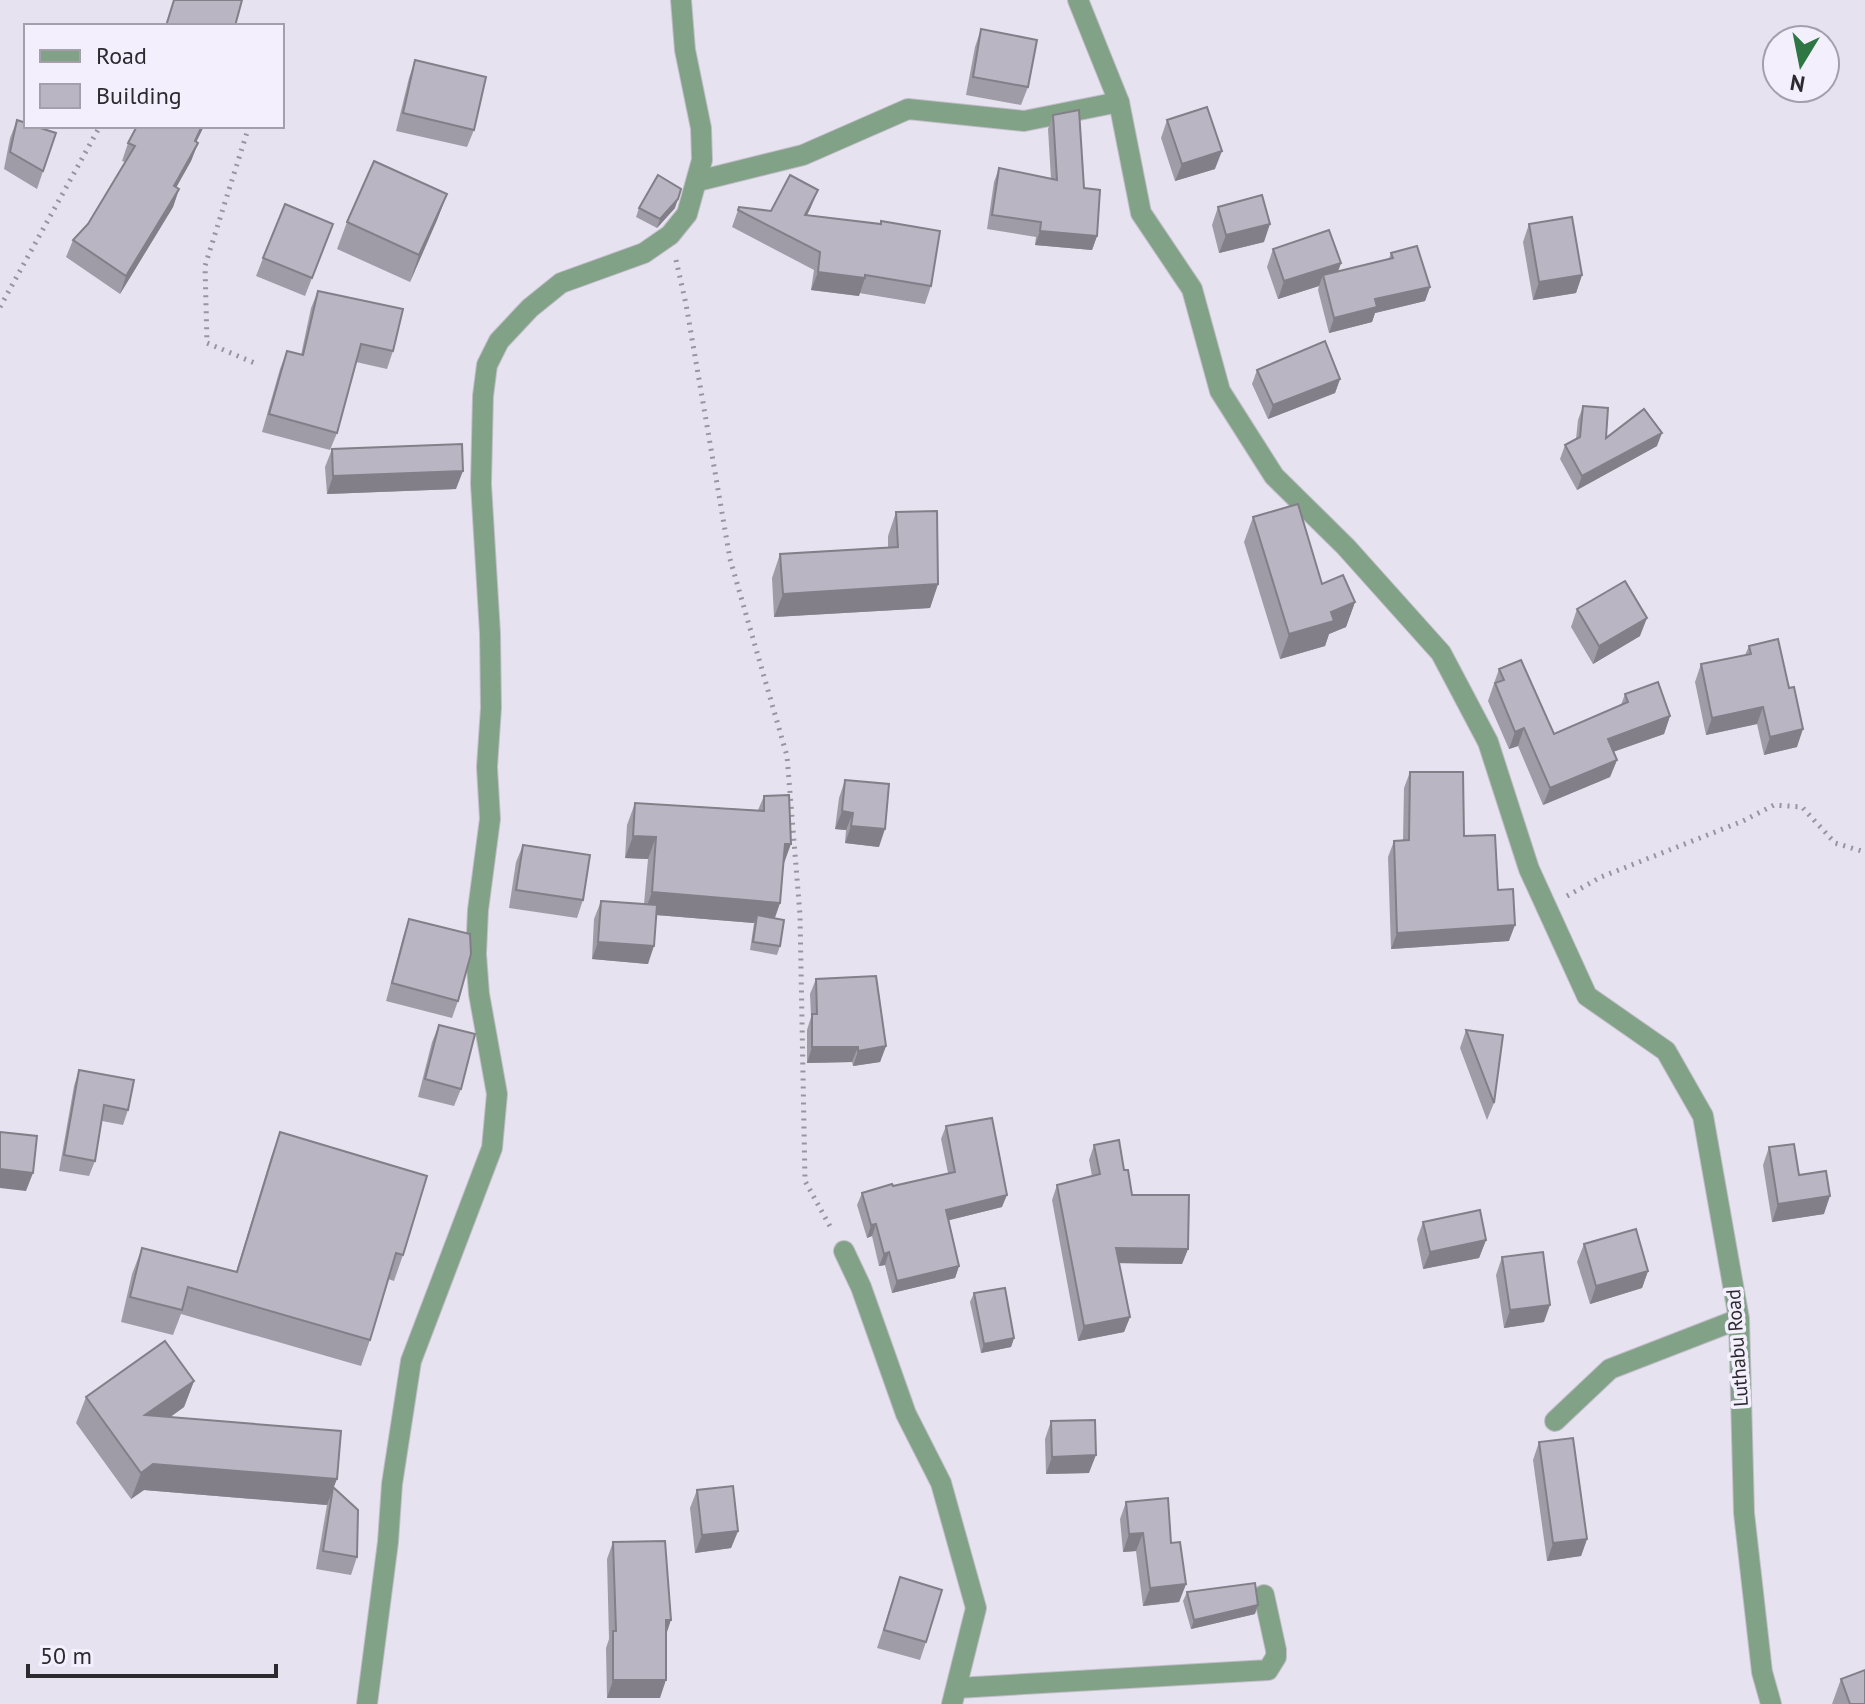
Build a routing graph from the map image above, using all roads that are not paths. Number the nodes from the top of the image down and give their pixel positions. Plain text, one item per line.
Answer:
1 (681, 0) edge
2 (1078, 0) edge
3 (1119, 102) junction
4 (698, 181) junction
5 (844, 1251) road end
6 (1739, 1319) junction
7 (1555, 1421) dead end
8 (1264, 1595) dead end
9 (954, 1696) edge
10 (367, 1704) edge
11 (1771, 1704) edge

1 - 4 street
2 - 3 street
3 - 4 street
3 - 6 street, Luthabu Road
4 - 10 street
5 - 9 street
6 - 7 street
6 - 11 street, Luthabu Road
8 - 9 street

